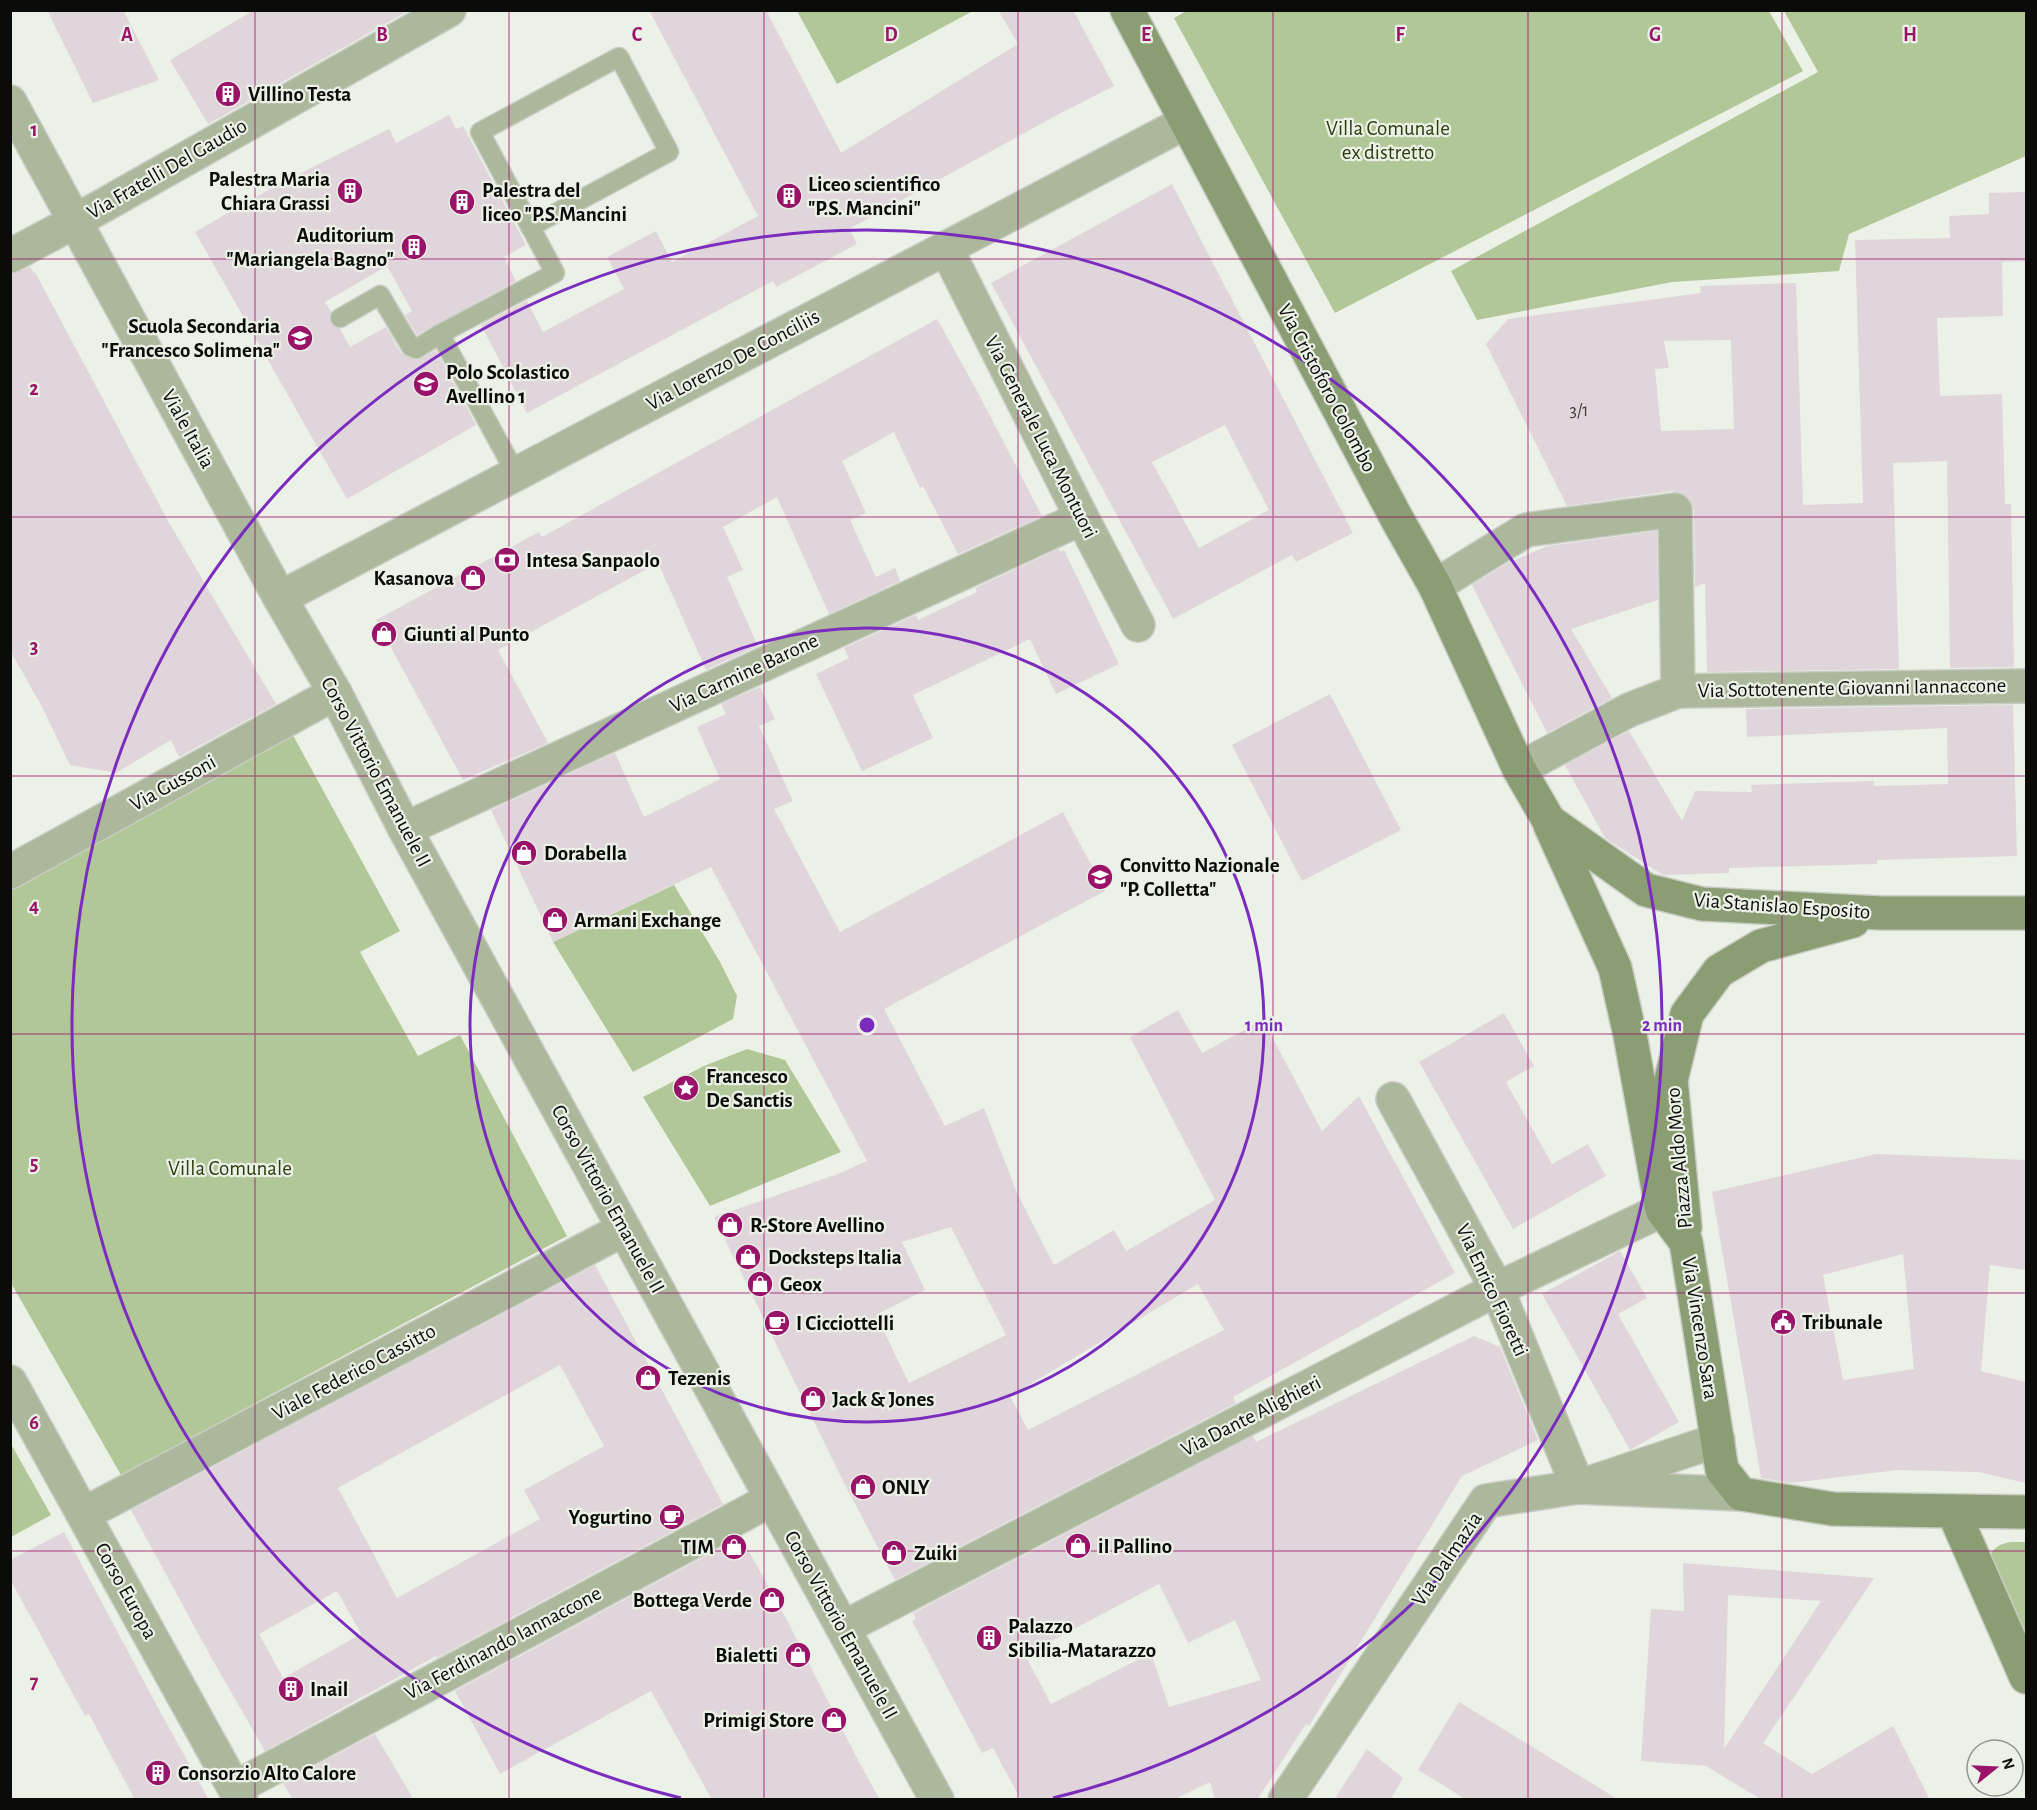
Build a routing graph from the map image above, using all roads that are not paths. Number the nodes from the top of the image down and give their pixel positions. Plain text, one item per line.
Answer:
1 (449, 10) edge
2 (1127, 10) edge
3 (10, 102) edge
4 (1186, 122) junction
5 (74, 222) junction
6 (531, 226) junction
7 (946, 248) junction
8 (10, 256) edge
9 (340, 318) dead end
10 (440, 334) junction
11 (516, 474) junction
12 (1082, 518) junction
13 (1435, 586) junction
14 (280, 597) junction
15 (1138, 625) dead end
16 (2026, 686) edge
17 (1678, 691) junction
18 (334, 693) junction
19 (1519, 769) junction
20 (1548, 821) junction
21 (405, 829) junction
22 (10, 872) edge
23 (1881, 913) junction
24 (2026, 913) edge
25 (1394, 1099) dead end
26 (1662, 1210) junction
27 (624, 1229) junction
28 (1686, 1242) junction
29 (1497, 1289) junction
30 (10, 1382) edge
31 (1718, 1440) junction
32 (1578, 1487) junction
33 (1741, 1494) junction
34 (772, 1499) junction
35 (1953, 1511) junction
36 (2026, 1512) edge
37 (84, 1515) junction
38 (843, 1628) junction
39 (2026, 1677) edge
40 (238, 1794) edge
41 (937, 1800) edge
42 (1285, 1800) edge

1 - 5 street, Via Fratelli Del Gaudio
2 - 4 street, Via Cristoforo Colombo
3 - 5 street, Viale Italia
4 - 7 street, Via Lorenzo De Conciliis
4 - 13 street, Via Cristoforo Colombo
5 - 8 street, Via Fratelli Del Gaudio
5 - 14 street, Viale Italia
6 - 6 lane
6 - 10 lane
7 - 11 street, Via Lorenzo De Conciliis
7 - 12 street, Via Generale Luca Montuori
9 - 10 lane
10 - 11 lane
11 - 14 street, Via Lorenzo De Conciliis
12 - 15 street, Via Generale Luca Montuori
12 - 21 street, Via Carmine Barone
13 - 17 street, Via Sottotenente Giovanni Iannaccone
13 - 19 street, Via Cristoforo Colombo
14 - 18 street, Corso Vittorio Emanuele II
16 - 17 street, Via Sottotenente Giovanni Iannaccone
17 - 19 street, Via Sottotenente Giovanni Iannaccone
18 - 21 street, Corso Vittorio Emanuele II
18 - 22 street, Via Gussoni
19 - 20 street, Via Stanislao Esposito
20 - 23 street, Via Stanislao Esposito
20 - 26 street, Via Vincenzo Sara
21 - 27 street, Corso Vittorio Emanuele II
23 - 24 street, Via Stanislao Esposito
23 - 28 street, Piazza Aldo Moro
25 - 29 street, Via Enrico Fioretti
26 - 28 street, Via Vincenzo Sara
26 - 29 street, Via Dante Alighieri
27 - 34 street, Corso Vittorio Emanuele II
27 - 37 street, Viale Federico Cassitto
28 - 31 street, Via Vincenzo Sara
29 - 32 street, Via Enrico Fioretti
29 - 38 street, Via Dante Alighieri
30 - 37 street, Corso Europa
31 - 32 street
31 - 33 street, Via Vincenzo Sara
32 - 33 street, Via Dalmazia
32 - 42 street, Via Dalmazia
33 - 35 street
34 - 38 street, Corso Vittorio Emanuele II
34 - 40 street, Via Ferdinando Iannaccone
35 - 36 street
35 - 39 street
37 - 40 street, Corso Europa
38 - 41 street, Corso Vittorio Emanuele II

